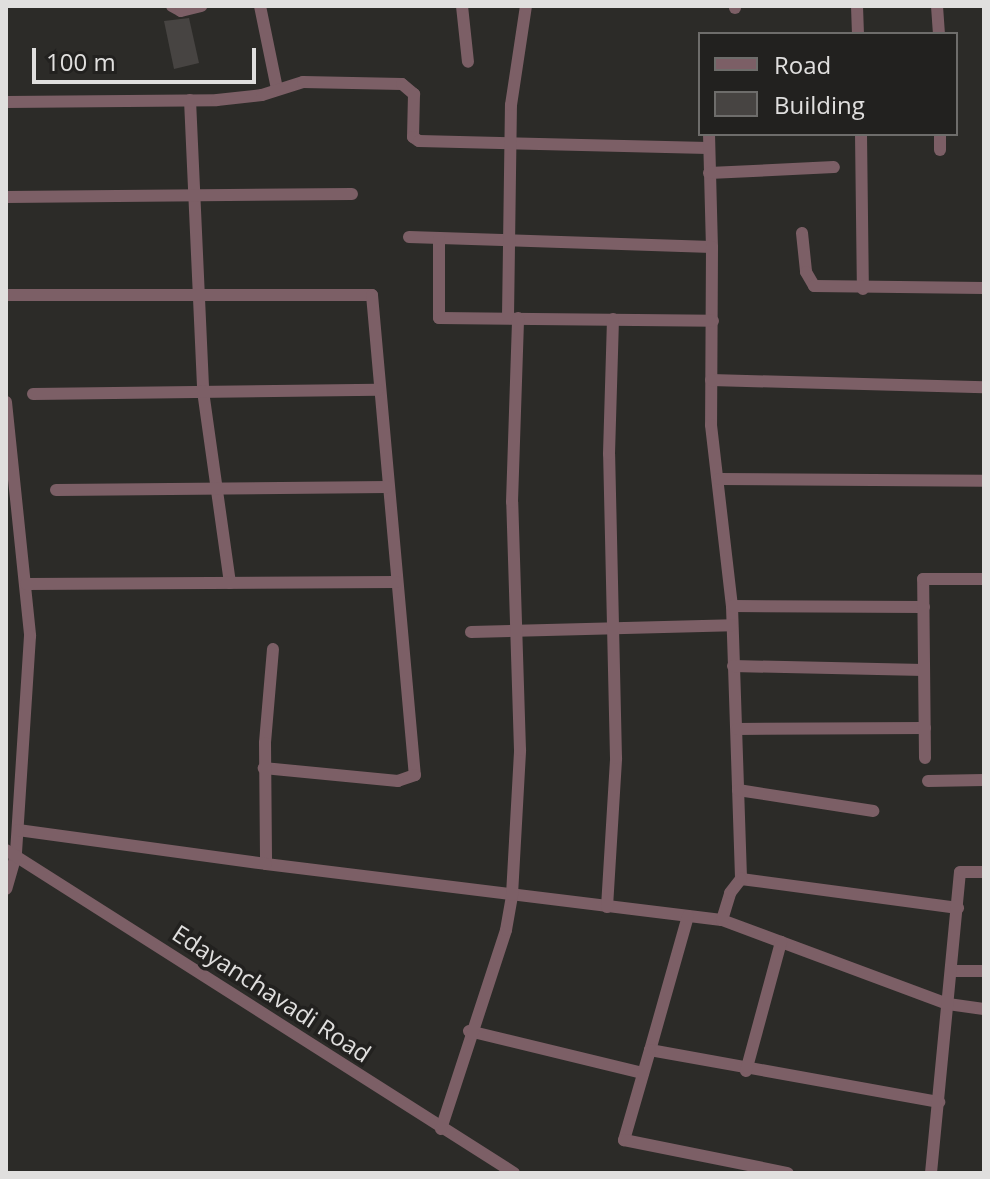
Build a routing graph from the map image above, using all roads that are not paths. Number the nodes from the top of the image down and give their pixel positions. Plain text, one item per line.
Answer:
1 (172, 6) edge
2 (201, 6) edge
3 (260, 6) edge
4 (462, 6) edge
5 (526, 6) edge
6 (857, 6) edge
7 (937, 6) edge
8 (858, 32) edge
9 (939, 32) edge
10 (468, 62) dead end
11 (277, 89) junction
12 (190, 100) junction
13 (6, 102) edge
14 (861, 136) edge
15 (940, 136) edge
16 (709, 141) edge
17 (510, 142) junction
18 (940, 150) dead end
19 (834, 167) dead end
20 (709, 173) junction
21 (352, 194) dead end
22 (6, 197) edge
23 (191, 198) junction
24 (802, 233) dead end
25 (409, 237) dead end
26 (439, 238) junction
27 (509, 240) junction
28 (712, 247) junction
29 (984, 288) edge
30 (863, 289) junction
31 (6, 295) edge
32 (197, 296) junction
33 (513, 318) junction
34 (613, 319) junction
35 (713, 321) junction
36 (711, 380) junction
37 (984, 387) edge
38 (378, 390) junction
39 (203, 391) junction
40 (33, 394) dead end
41 (6, 402) edge
42 (719, 479) junction
43 (984, 481) edge
44 (388, 487) junction
45 (215, 488) junction
46 (56, 490) dead end
47 (984, 579) edge
48 (396, 582) junction
49 (230, 583) junction
50 (26, 584) junction
51 (732, 606) junction
52 (924, 607) junction
53 (611, 625) junction
54 (732, 625) junction
55 (516, 628) junction
56 (471, 632) dead end
57 (273, 649) dead end
58 (733, 666) junction
59 (924, 670) junction
60 (925, 728) junction
61 (737, 729) junction
62 (925, 758) dead end
63 (264, 768) junction
64 (984, 780) edge
65 (928, 781) dead end
66 (738, 790) junction
67 (873, 811) dead end
68 (18, 830) junction
69 (11, 853) edge
70 (266, 864) junction
71 (984, 872) edge
72 (741, 879) junction
73 (6, 889) edge
74 (512, 895) junction
75 (607, 907) junction
76 (958, 908) junction
77 (688, 916) junction
78 (722, 920) junction
79 (781, 942) junction
80 (953, 971) junction
81 (984, 971) edge
82 (948, 1004) junction
83 (984, 1009) edge
84 (469, 1031) junction
85 (650, 1050) junction
86 (746, 1071) junction
87 (643, 1073) junction
88 (939, 1102) junction
89 (441, 1129) junction
90 (514, 1173) edge
91 (788, 1173) edge
92 (931, 1173) edge

1 - 2 street
3 - 11 street
4 - 10 street
5 - 17 street
6 - 8 street
7 - 9 street
11 - 12 street
11 - 17 street
12 - 13 street
12 - 23 street
14 - 30 street
15 - 18 street
16 - 17 street
16 - 20 street
17 - 27 street
19 - 20 street
20 - 28 street
21 - 23 street
22 - 23 street
23 - 32 street
24 - 30 street
25 - 26 street
26 - 27 street
26 - 33 street
27 - 28 street
27 - 33 street
28 - 35 street
29 - 30 street
31 - 32 street
32 - 38 street
32 - 39 street
33 - 34 street
33 - 55 street
34 - 35 street
34 - 53 street
35 - 36 street
36 - 37 street
36 - 42 street
38 - 39 street
38 - 44 street
39 - 40 street
39 - 45 street
41 - 50 street
42 - 43 street
42 - 51 street
44 - 45 street
44 - 48 street
45 - 46 street
45 - 49 street
47 - 52 street
48 - 49 street
48 - 63 street
49 - 50 street
50 - 68 street
51 - 52 street
51 - 54 street
52 - 59 street
53 - 54 street
53 - 55 street
53 - 75 street
54 - 58 street
55 - 56 street
55 - 74 street
57 - 63 street
58 - 59 street
58 - 61 street
59 - 60 street
60 - 61 street
60 - 62 street
61 - 66 street
63 - 70 street
64 - 65 street
66 - 67 street
66 - 72 street
68 - 69 street
68 - 70 street
69 - 73 street
69 - 89 street, Edayanchavadi Road
70 - 74 street
71 - 76 street
72 - 76 street
72 - 78 street
74 - 75 street
74 - 84 street
75 - 77 street
76 - 80 street
77 - 78 street
77 - 85 street
78 - 79 street
79 - 82 street
79 - 86 street
80 - 81 street
80 - 82 street
82 - 83 street
82 - 88 street
84 - 87 street
84 - 89 street
85 - 86 street
85 - 87 street
86 - 88 street
87 - 91 street
88 - 92 street
89 - 90 street, Edayanchavadi Road

